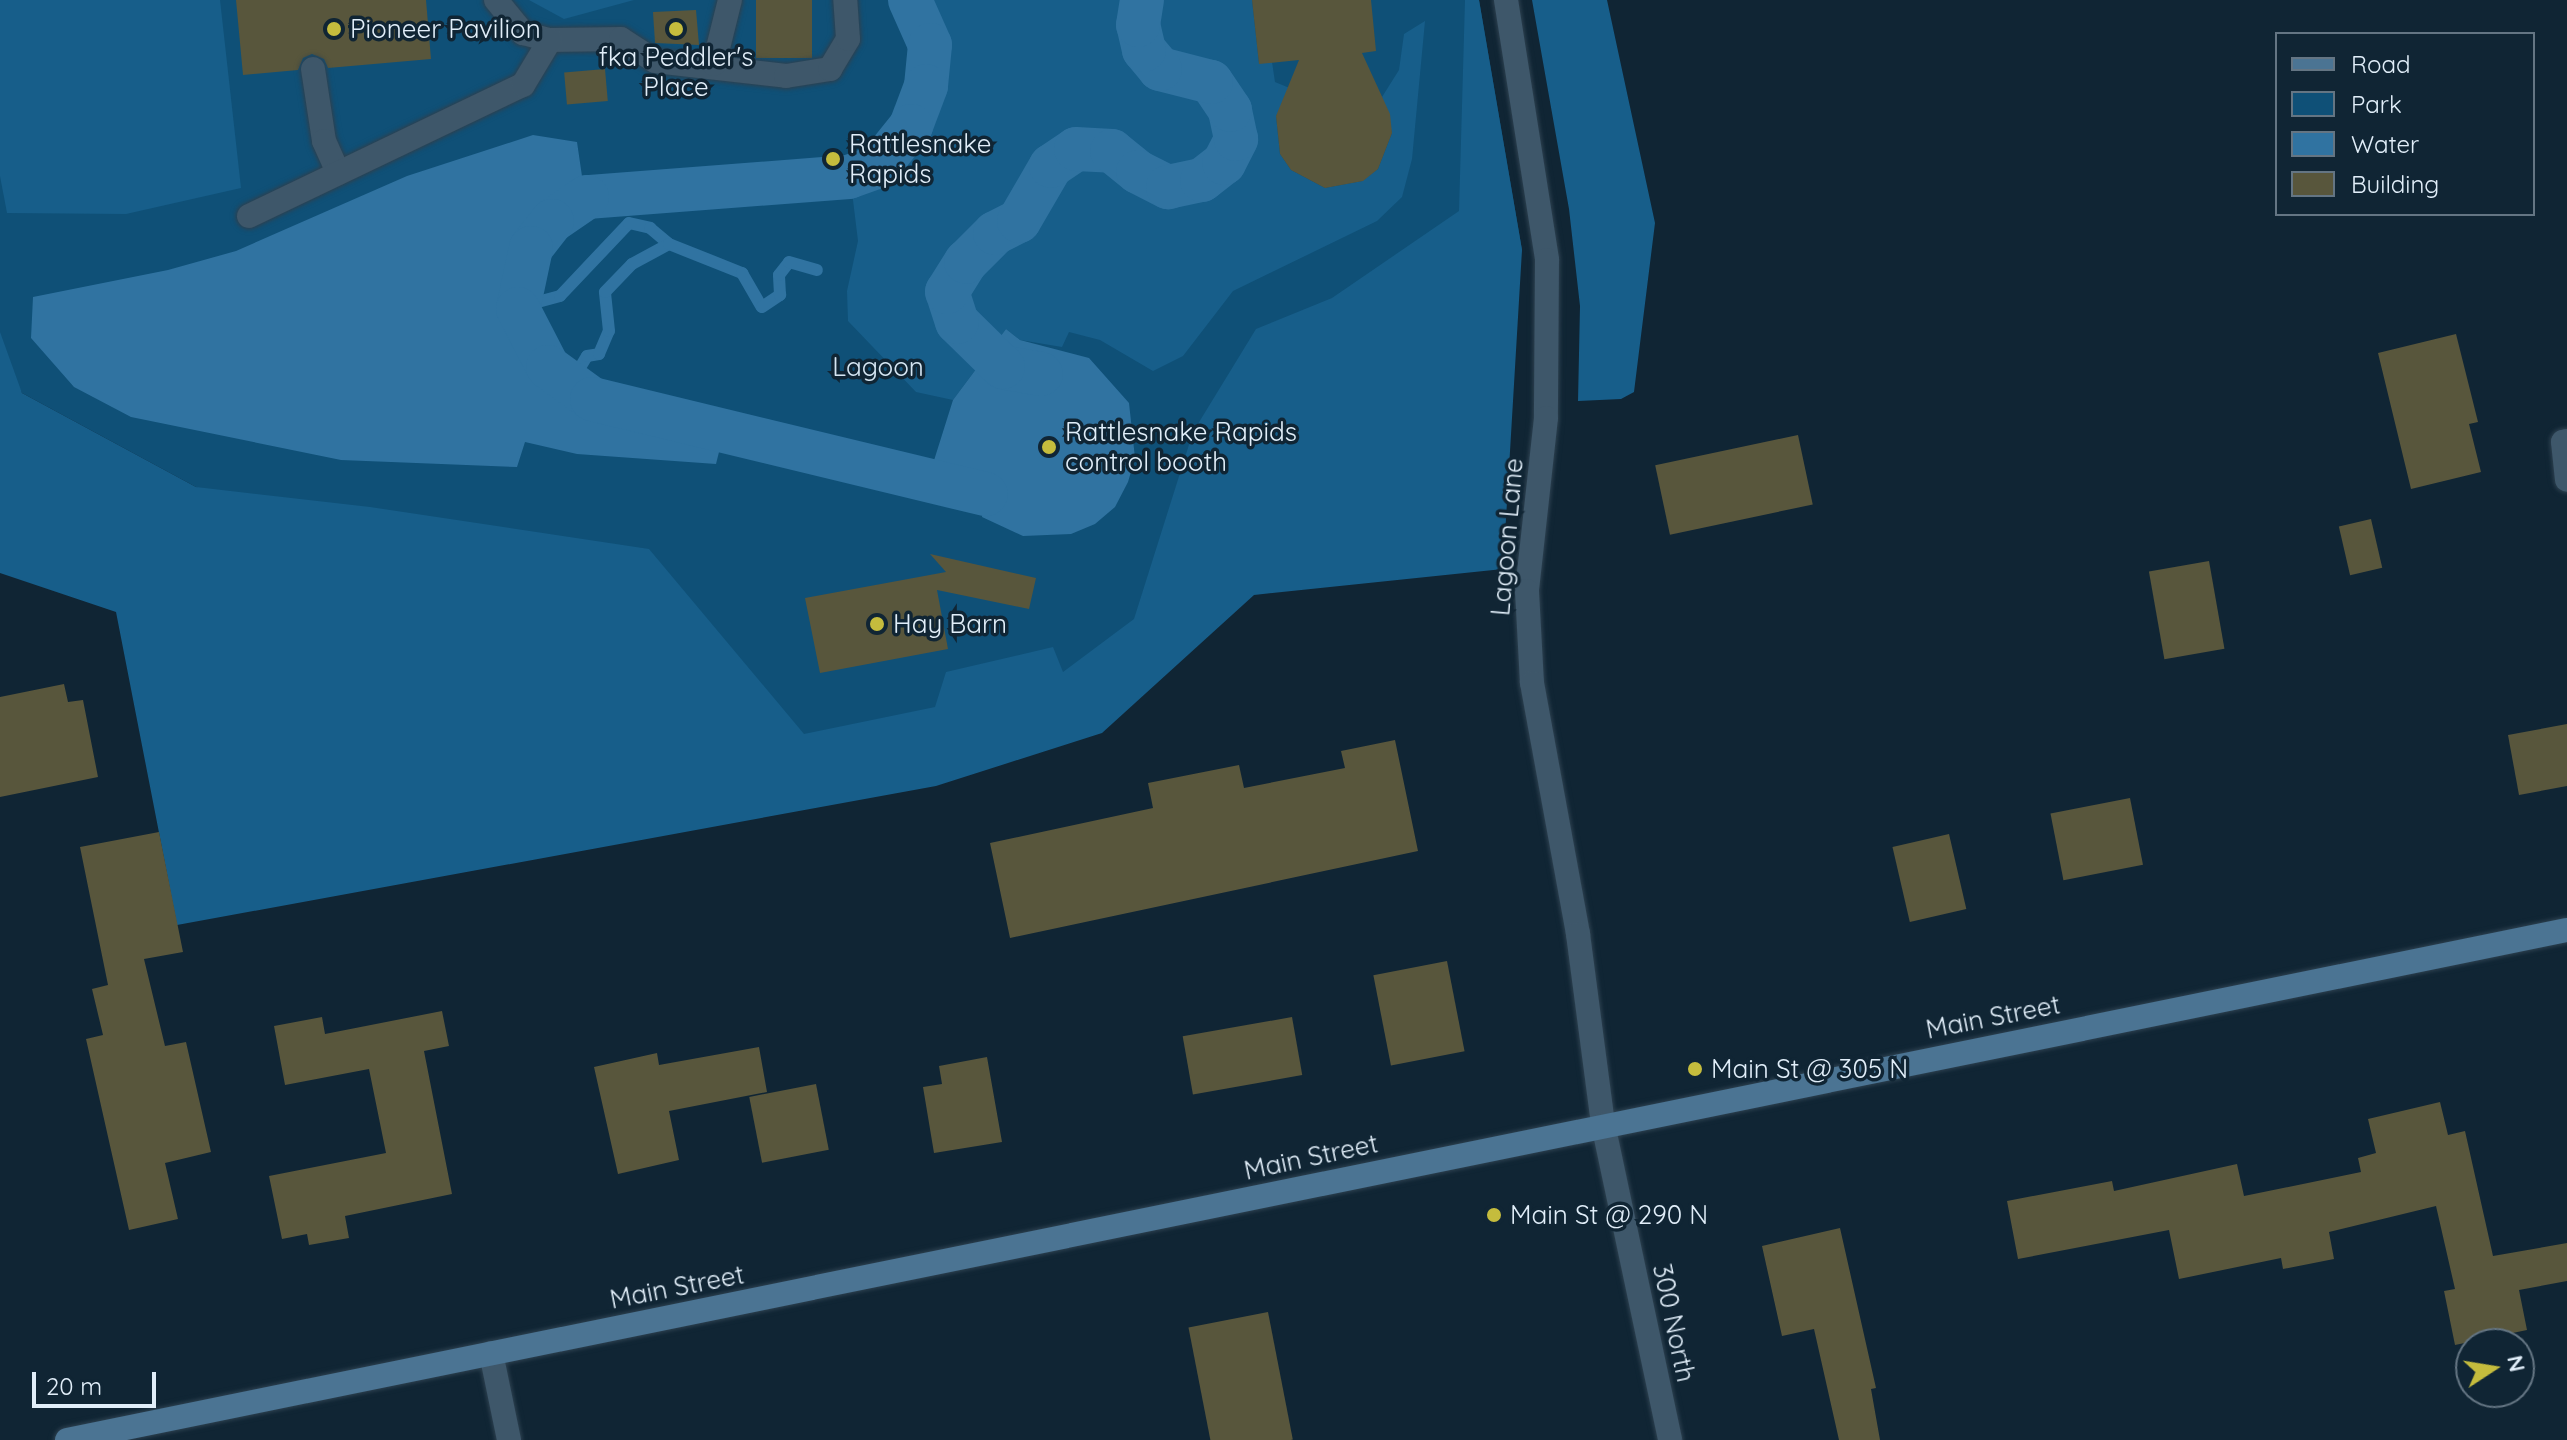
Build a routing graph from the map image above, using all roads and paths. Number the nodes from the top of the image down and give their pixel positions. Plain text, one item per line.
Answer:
1 (496, 0) edge
2 (730, 0) edge
3 (845, 0) edge
4 (1506, 0) edge
5 (550, 40) junction
6 (714, 64) junction
7 (313, 69) dead end
8 (338, 173) junction
9 (249, 216) dead end
10 (2567, 441) edge
11 (2567, 480) edge
12 (2567, 930) edge
13 (1603, 1124) junction
14 (491, 1353) junction
15 (67, 1440) edge
16 (509, 1440) edge
17 (1670, 1440) edge

1 - 5 street
2 - 6 street
3 - 6 street
4 - 13 street, Lagoon Lane
5 - 6 street
5 - 8 street
7 - 8 street
8 - 9 street
10 - 11 street
12 - 13 main road, Main Street
13 - 14 main road, Main Street
13 - 17 street, 300 North
14 - 15 main road, Main Street
14 - 16 street

